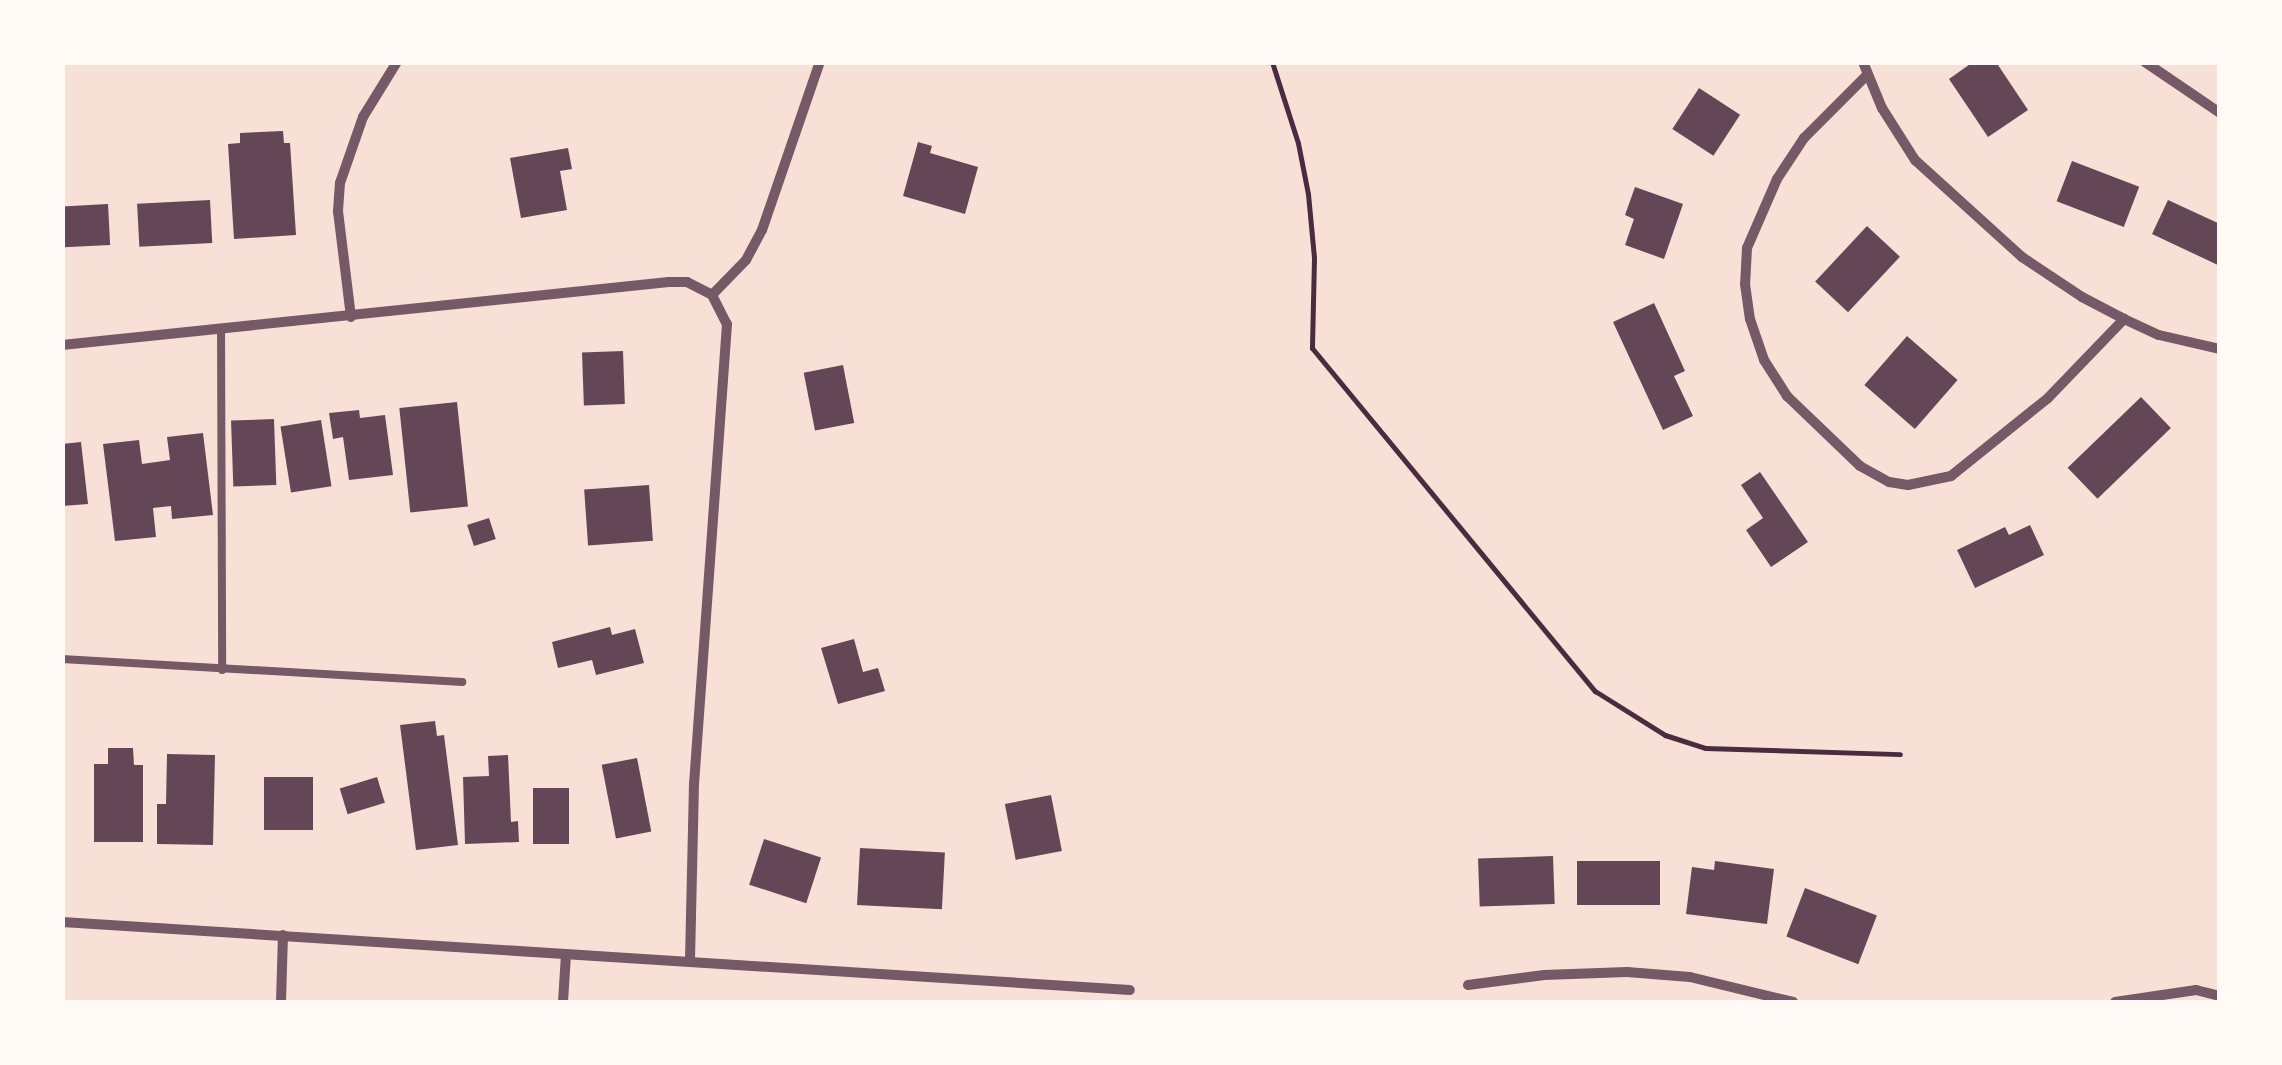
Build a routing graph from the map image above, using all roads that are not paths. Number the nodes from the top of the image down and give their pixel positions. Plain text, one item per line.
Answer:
1 (397, 62) edge
2 (820, 62) edge
3 (1863, 62) edge
4 (2145, 62) edge
5 (1867, 75) junction
6 (2220, 113) edge
7 (712, 295) junction
8 (351, 318) junction
9 (2124, 318) junction
10 (221, 330) junction
11 (62, 344) edge
12 (2220, 349) edge
13 (62, 659) edge
14 (222, 670) junction
15 (462, 682) dead end
16 (62, 922) edge
17 (283, 936) junction
18 (566, 954) junction
19 (690, 962) junction
20 (1468, 986) dead end
21 (1130, 990) dead end
22 (2220, 996) edge
23 (281, 1002) edge
24 (563, 1002) edge
25 (1793, 1002) edge
26 (2115, 1002) edge

1 - 8 street
2 - 7 street
3 - 5 street
4 - 6 street
5 - 9 street
5 - 9 street
7 - 8 street
7 - 19 street
8 - 10 street
9 - 12 street
10 - 11 street
10 - 14 lane
13 - 14 lane
14 - 15 lane
16 - 17 street
17 - 18 street
17 - 23 street
18 - 19 street
18 - 24 street
19 - 21 street
20 - 25 street
22 - 26 street

